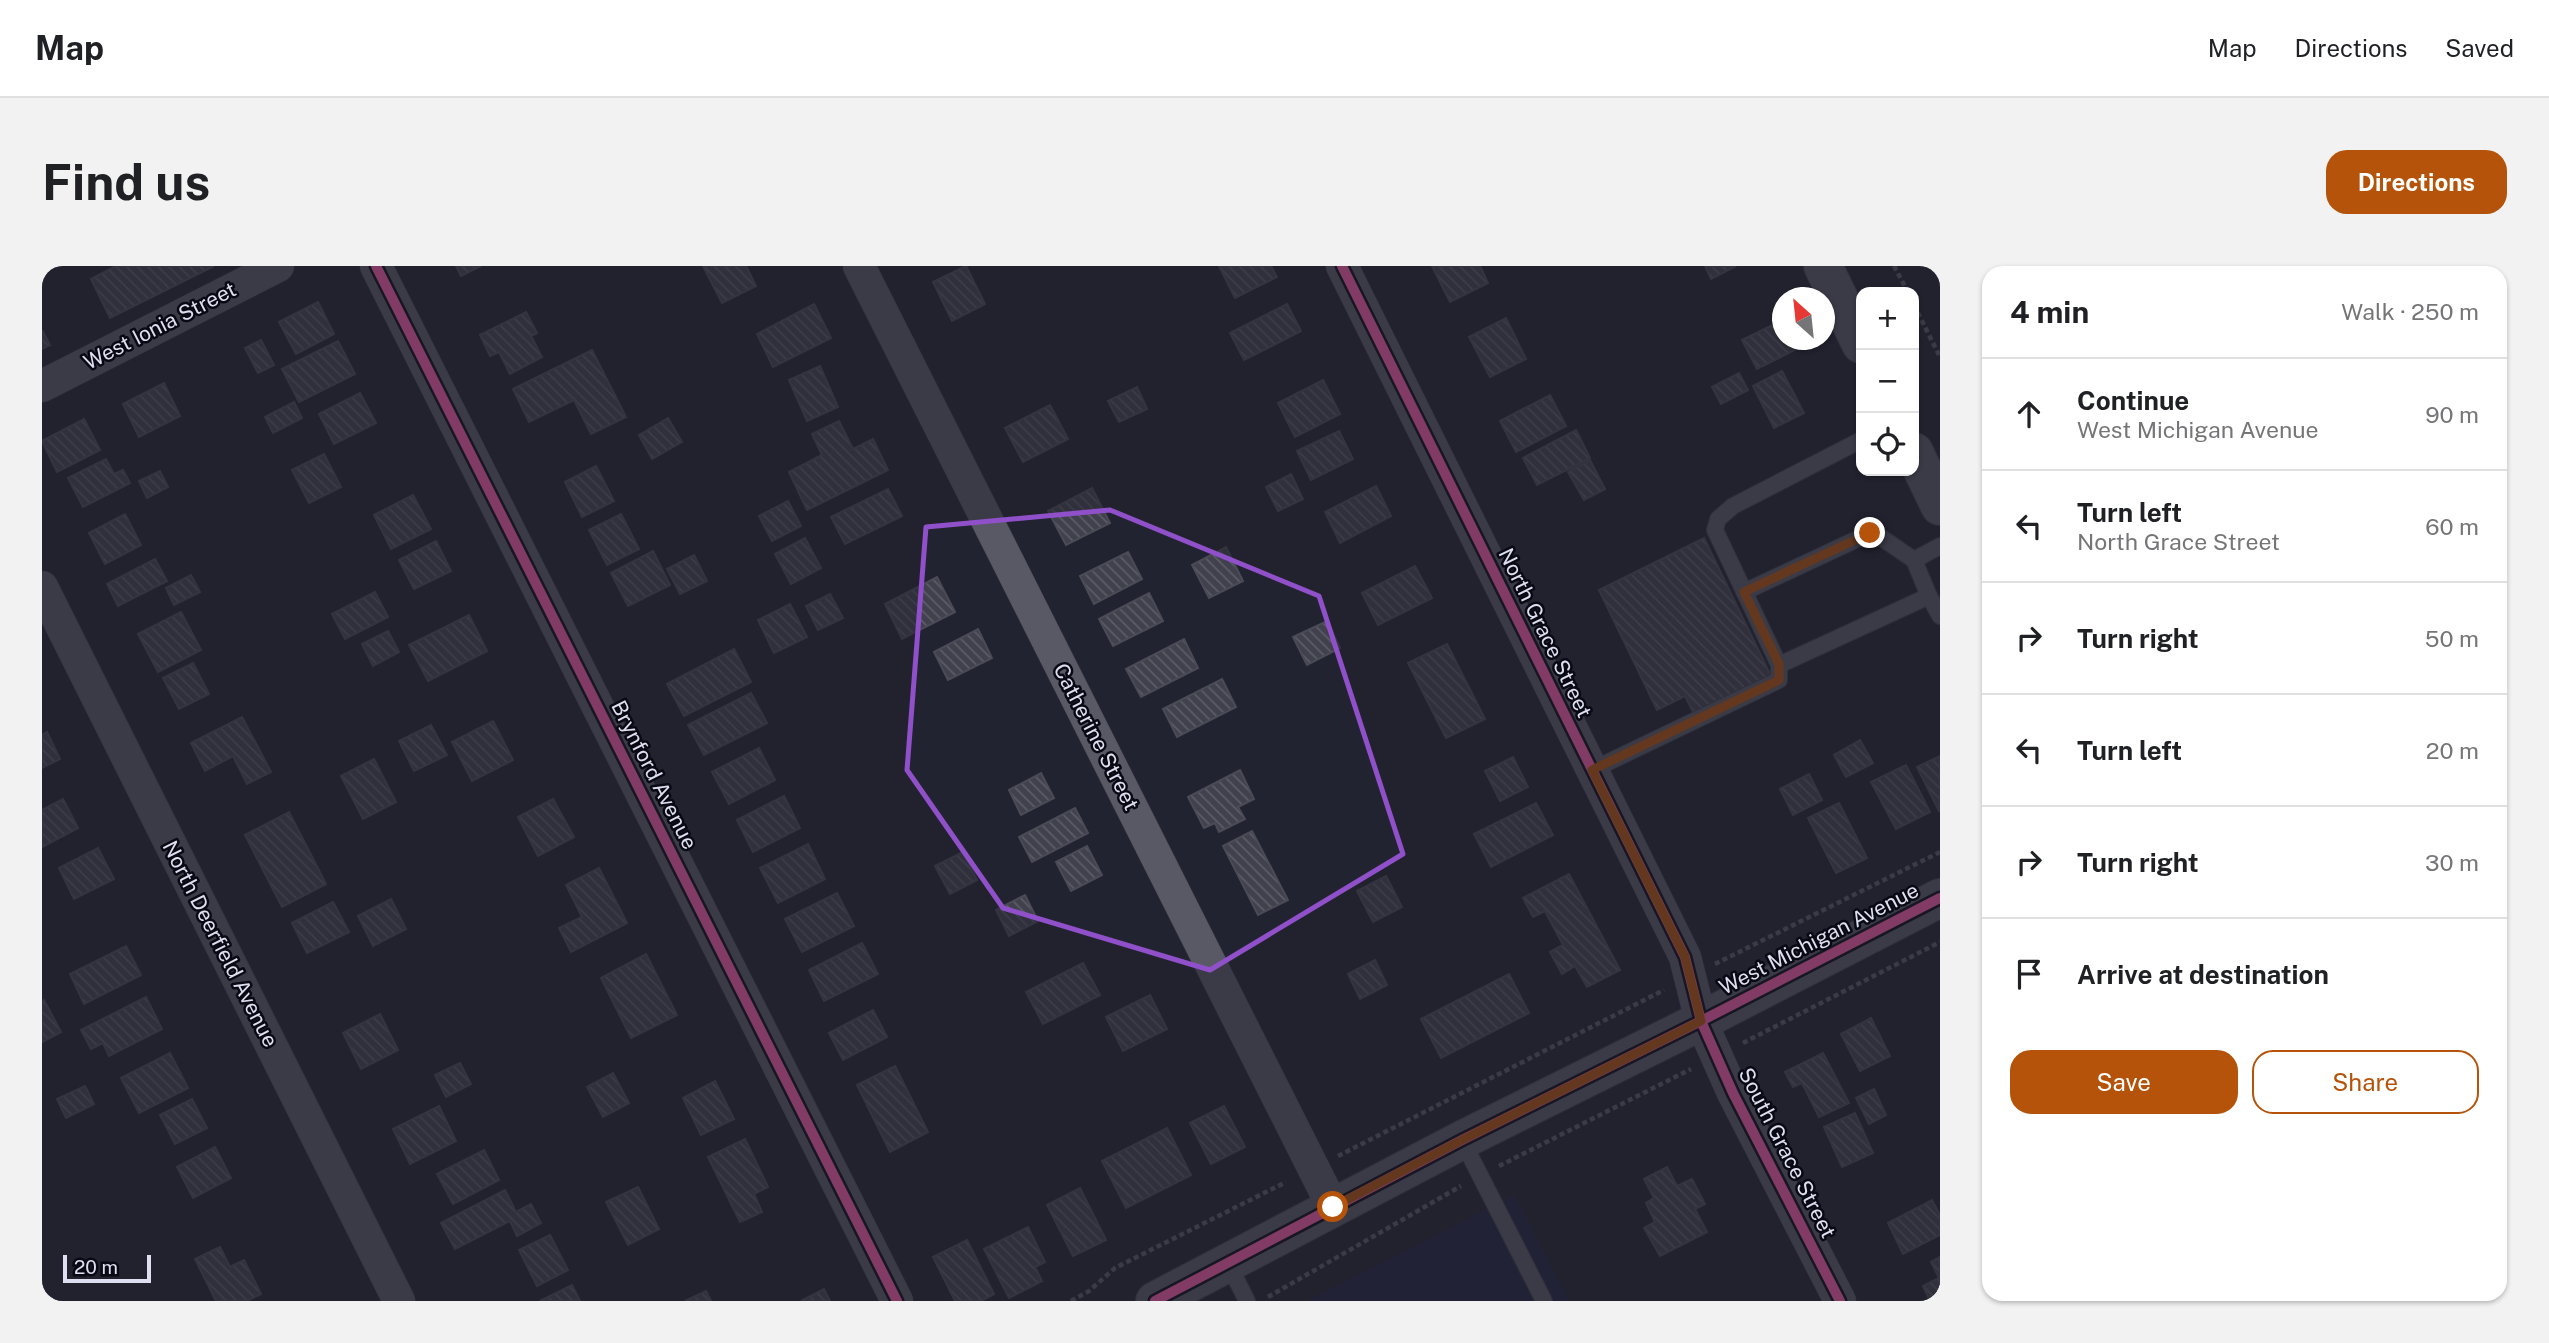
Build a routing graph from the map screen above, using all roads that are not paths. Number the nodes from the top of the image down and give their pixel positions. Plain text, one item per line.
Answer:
1 (278, 266) edge
2 (376, 266) edge
3 (859, 266) edge
4 (1342, 266) edge
5 (1823, 266) edge
6 (1856, 334) edge
7 (42, 386) edge
8 (1856, 443) edge
9 (1919, 462) edge
10 (1940, 506) edge
11 (1940, 547) edge
12 (1914, 560) junction
13 (42, 587) edge
14 (1744, 592) junction
15 (1929, 596) junction
16 (1940, 616) edge
17 (49, 619) edge
18 (1779, 664) junction
19 (1592, 770) junction
20 (1940, 898) edge
21 (1701, 1021) junction
22 (1462, 1140) junction
23 (1333, 1207) junction
24 (1228, 1263) junction
25 (399, 1301) edge
26 (897, 1301) edge
27 (1155, 1301) edge
28 (1247, 1301) edge
29 (1544, 1301) edge
30 (1840, 1301) edge

1 - 7 street, West Ionia Street
2 - 26 street, Brynford Avenue
3 - 23 street, Catherine Street
4 - 19 street, North Grace Street
5 - 6 street
8 - 14 lane
9 - 10 street
11 - 12 lane
12 - 14 lane
12 - 15 lane
13 - 17 street, North Deerfield Avenue
14 - 18 lane
15 - 16 lane
15 - 18 lane
17 - 25 street, North Deerfield Avenue
18 - 19 lane
19 - 21 street, North Grace Street
20 - 21 street, West Michigan Avenue
21 - 22 street, West Michigan Avenue
21 - 30 street, South Grace Street
22 - 23 street, West Michigan Avenue
22 - 29 lane
23 - 24 street, West Michigan Avenue
24 - 27 street, West Michigan Avenue
24 - 28 lane

